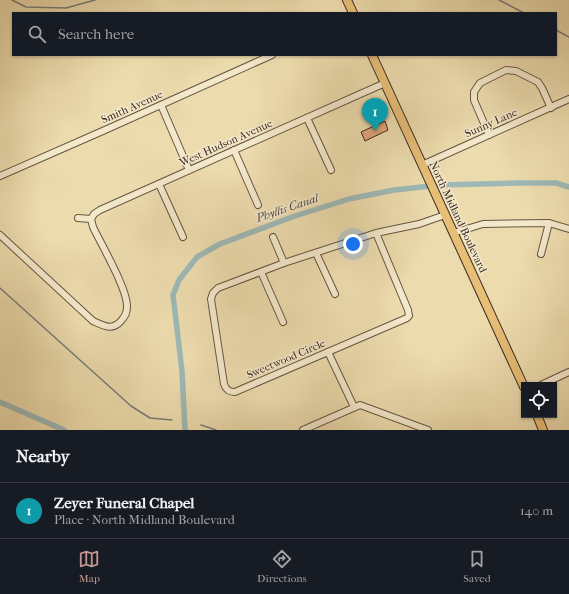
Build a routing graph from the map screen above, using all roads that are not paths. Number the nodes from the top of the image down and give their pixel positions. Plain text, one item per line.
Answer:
1 (347, 0) edge
2 (353, 12) edge
3 (270, 56) edge
4 (372, 56) edge
5 (385, 83) junction
6 (569, 99) edge
7 (161, 105) junction
8 (551, 108) junction
9 (307, 118) junction
10 (489, 135) junction
11 (234, 150) junction
12 (422, 165) junction
13 (189, 170) junction
14 (331, 170) dead end
15 (0, 176) edge
16 (159, 184) junction
17 (258, 205) dead end
18 (445, 215) junction
19 (78, 218) dead end
20 (91, 219) junction
21 (549, 223) junction
22 (569, 229) edge
23 (376, 233) junction
24 (454, 233) junction
25 (0, 235) edge
26 (183, 237) dead end
27 (273, 237) dead end
28 (316, 253) junction
29 (541, 254) dead end
30 (284, 263) junction
31 (261, 272) junction
32 (335, 294) dead end
33 (283, 322) dead end
34 (328, 352) junction
35 (569, 372) edge
36 (522, 382) edge
37 (547, 382) edge
38 (354, 407) junction
39 (538, 418) edge
40 (307, 429) edge
41 (428, 430) edge
42 (544, 430) edge

1 - 2 main road
3 - 7 street, Smith Avenue
4 - 5 main road, North Midland Boulevard
5 - 9 street, West Hudson Avenue
5 - 12 main road, North Midland Boulevard
6 - 8 street, Sunny Lane
7 - 13 street
7 - 15 street, Smith Avenue
8 - 10 street, Sunny Lane
8 - 10 street
9 - 11 street, West Hudson Avenue
9 - 14 street
10 - 12 street, Sunny Lane
11 - 13 street, West Hudson Avenue
11 - 17 street
12 - 18 main road, North Midland Boulevard
13 - 16 street, West Hudson Avenue
16 - 20 street, West Hudson Avenue
16 - 26 street
18 - 23 street, Sweetwood Circle
18 - 24 main road, North Midland Boulevard
19 - 20 street
20 - 25 street
21 - 22 street
21 - 24 street
21 - 29 street
23 - 28 street, Sweetwood Circle
23 - 34 street, Sweetwood Circle
24 - 36 main road, North Midland Boulevard
27 - 30 street
28 - 30 street, Sweetwood Circle
28 - 32 street
30 - 31 street, Sweetwood Circle
31 - 33 street
31 - 34 street, Sweetwood Circle
34 - 38 street
35 - 37 street
38 - 40 street
38 - 41 street
39 - 42 main road

